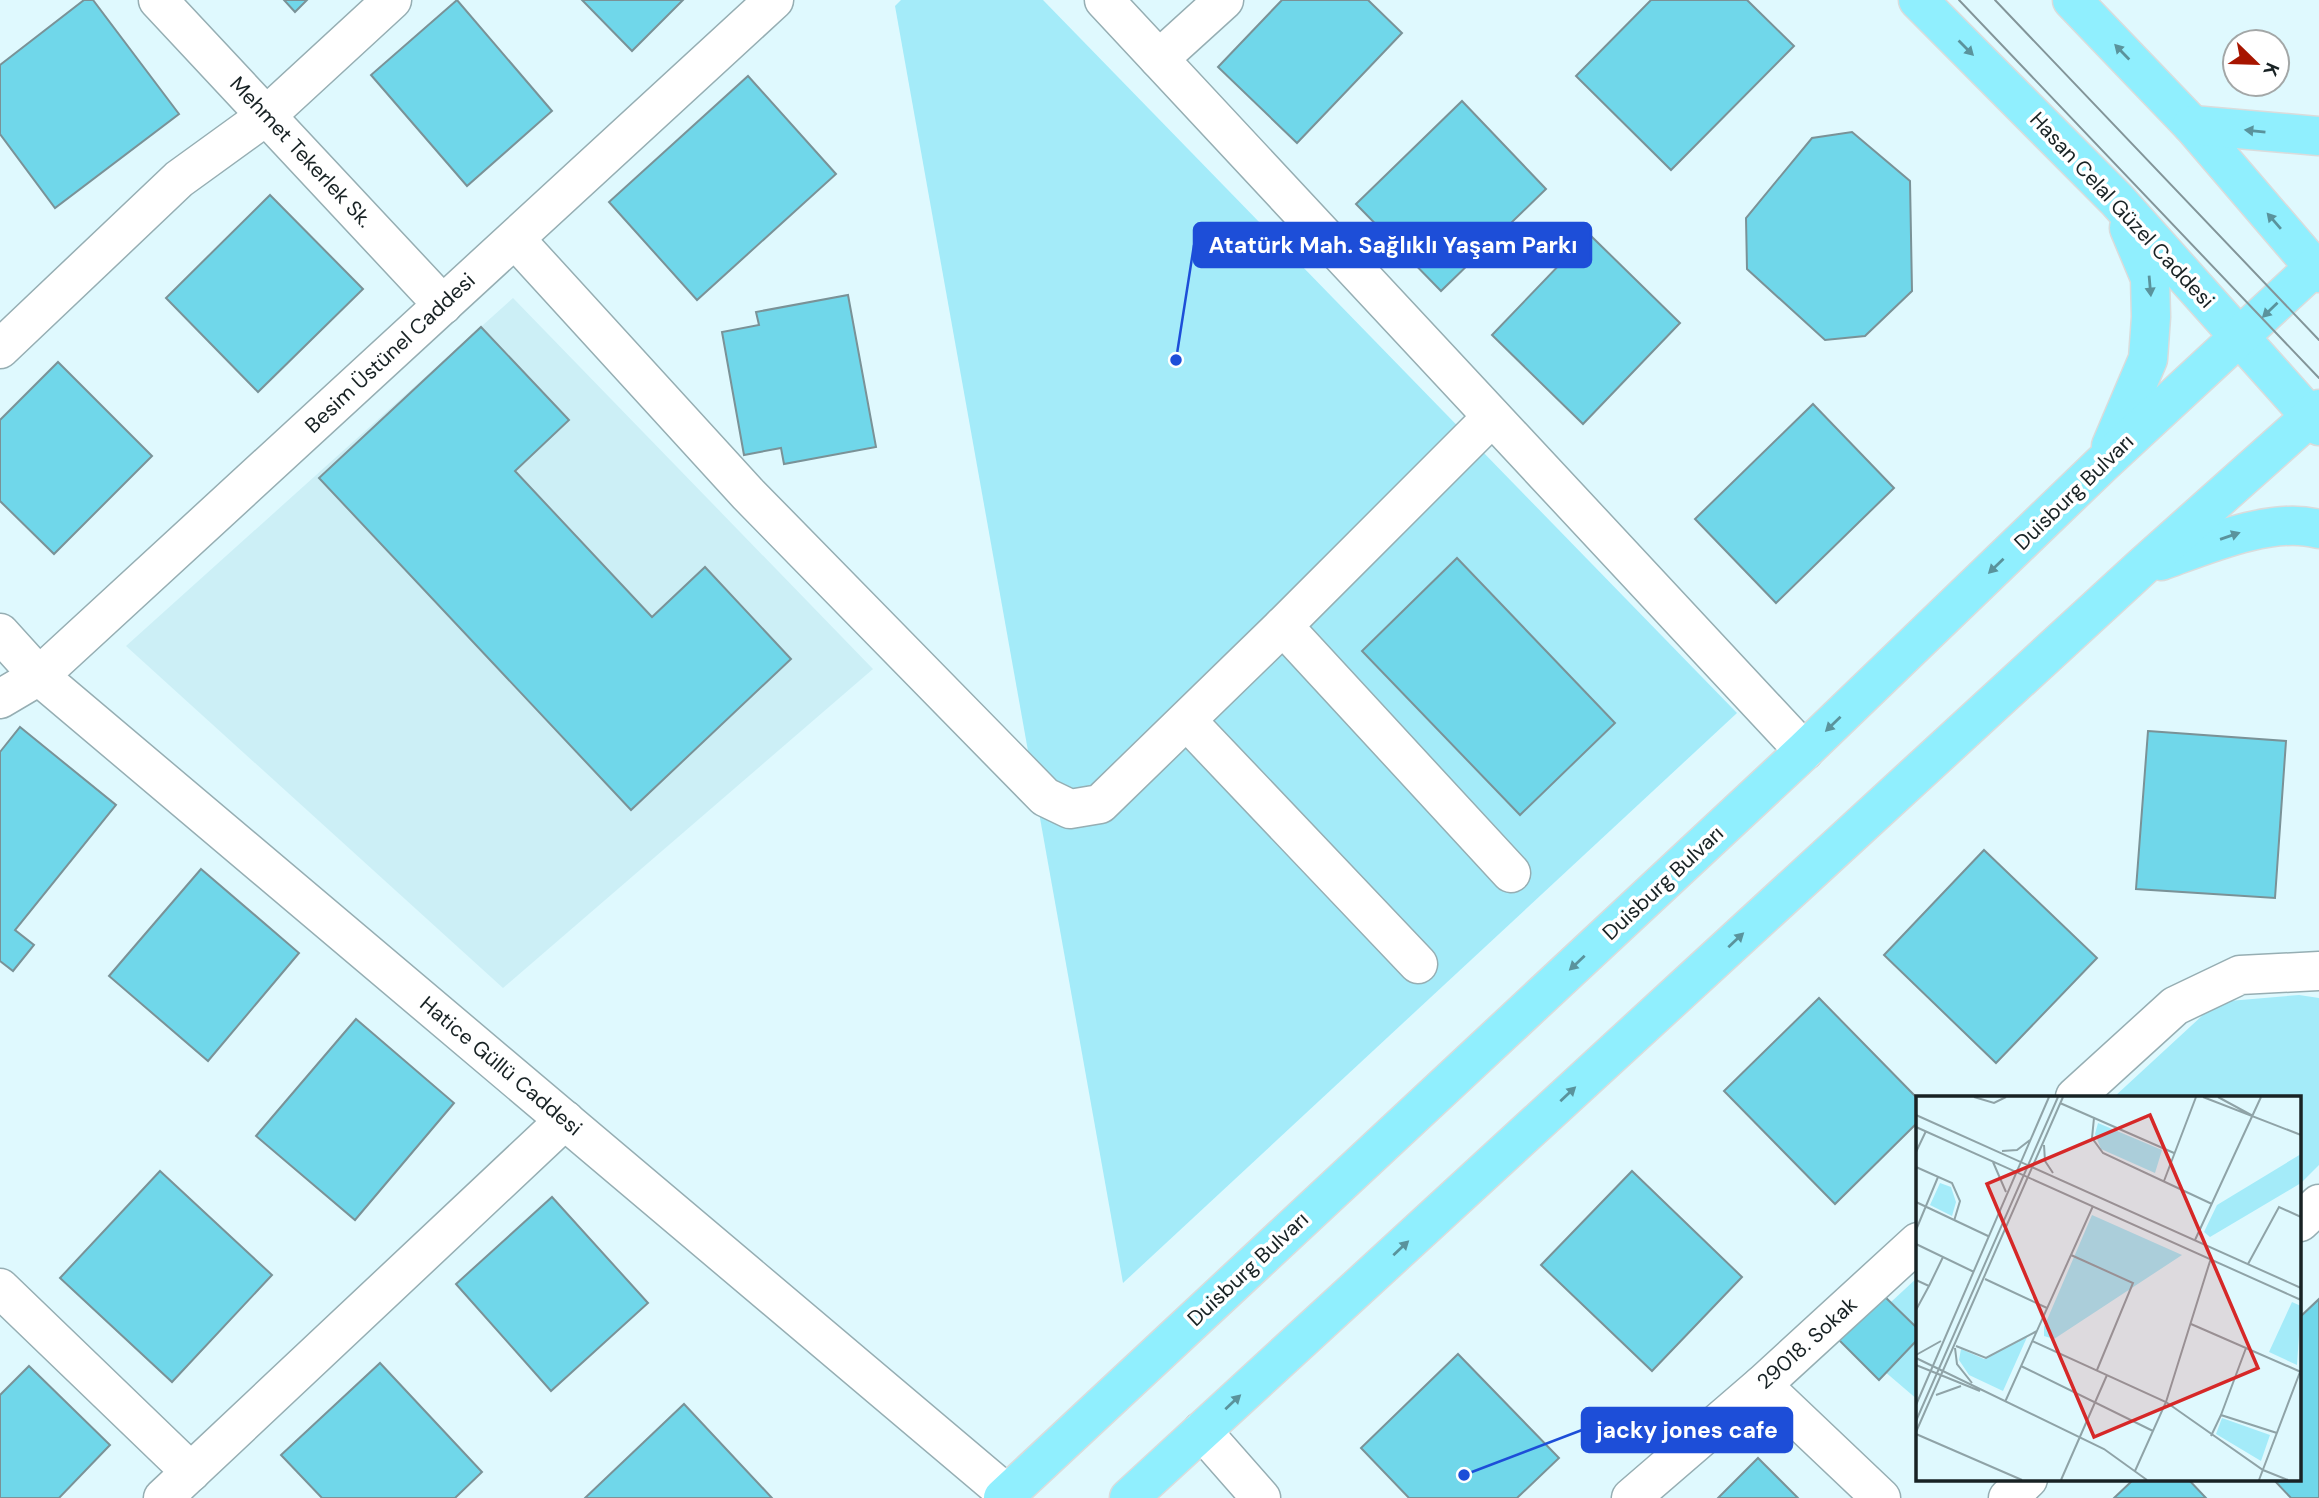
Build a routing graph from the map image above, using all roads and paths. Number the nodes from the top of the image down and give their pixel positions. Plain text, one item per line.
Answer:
1 (158, 0) edge
2 (393, 0) edge
3 (774, 0) edge
4 (1104, 0) edge
5 (1224, 0) edge
6 (1918, 0) edge
7 (2072, 0) edge
8 (1159, 59) junction
9 (267, 116) junction
10 (2192, 125) junction
11 (2319, 136) edge
12 (2117, 200) junction
13 (514, 239) junction
14 (2317, 267) edge
15 (443, 305) junction
16 (2240, 338) junction
17 (0, 349) edge
18 (1492, 417) junction
19 (2316, 417) edge
20 (2102, 464) junction
21 (2319, 530) edge
22 (2142, 567) junction
23 (1283, 626) junction
24 (0, 633) edge
25 (39, 676) junction
26 (0, 699) edge
27 (1186, 721) junction
28 (1804, 751) junction
29 (1511, 873) dead end
30 (1418, 964) dead end
31 (2319, 971) edge
32 (2077, 1096) edge
33 (565, 1120) junction
34 (2319, 1204) edge
35 (2302, 1220) edge
36 (1916, 1244) edge
37 (0, 1288) edge
38 (1762, 1385) junction
39 (1202, 1431) junction
40 (191, 1472) junction
41 (2027, 1480) edge
42 (1005, 1496) edge
43 (163, 1498) edge
44 (1129, 1498) edge
45 (1261, 1498) edge
46 (1631, 1498) edge
47 (1881, 1498) edge
48 (2008, 1498) edge

1 - 9 street, Mehmet Tekerlek Sk.
2 - 9 street
3 - 13 street, Besim Üstünel Caddesi
4 - 8 street
5 - 8 street
6 -> 12 main road, Hasan Celal Güzel Caddesi
10 -> 7 main road
8 - 18 street
9 - 15 street, Mehmet Tekerlek Sk.
9 - 17 street
11 -> 10 main road
14 -> 10 main road
12 - 16 main road, Hasan Celal Güzel Caddesi
12 -> 20 main road
13 - 15 street, Besim Üstünel Caddesi
13 - 27 street
14 -> 16 main road, Duisburg Bulvarı
15 - 25 street, Besim Üstünel Caddesi
16 - 19 main road, Hasan Celal Güzel Caddesi
16 - 20 main road, Duisburg Bulvarı
18 - 23 street
18 - 28 street
19 - 22 main road
20 -> 28 main road, Duisburg Bulvarı
22 -> 21 main road
39 -> 22 main road
23 - 27 street
23 - 29 street
24 - 25 street, Hatice Güllü Caddesi
25 - 26 street, Besim Üstünel Caddesi
25 - 33 street, Hatice Güllü Caddesi
27 - 30 street
28 -> 42 main road, Duisburg Bulvarı
31 - 32 street
33 - 40 street
33 - 42 street, Hatice Güllü Caddesi
34 - 35 street
36 - 38 street, 29018. Sokak
37 - 40 street
38 - 46 street, 29018. Sokak
38 - 47 street
39 - 44 main road
39 - 45 street
40 - 43 street
41 - 48 street

